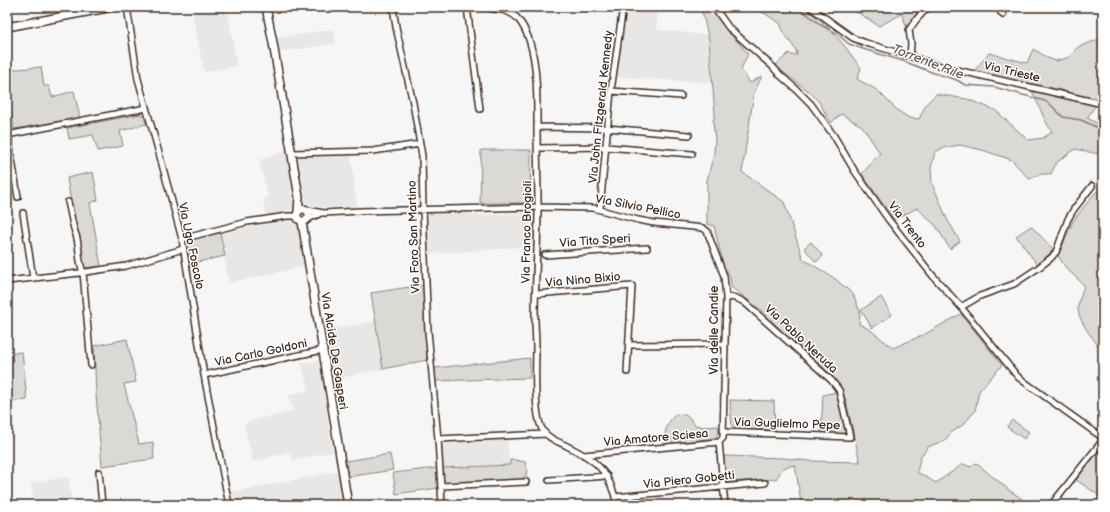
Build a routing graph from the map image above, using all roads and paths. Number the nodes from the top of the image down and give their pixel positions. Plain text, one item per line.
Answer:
1 (113, 7) edge
2 (127, 7) edge
3 (266, 7) edge
4 (393, 7) edge
5 (467, 7) edge
6 (482, 7) edge
7 (623, 7) edge
8 (714, 7) edge
9 (810, 7) edge
10 (928, 7) edge
11 (997, 7) edge
12 (98, 8) edge
13 (1003, 15) dead end
14 (7, 27) edge
15 (910, 56) junction
16 (611, 91) junction
17 (681, 96) dead end
18 (1103, 104) edge
19 (146, 108) junction
20 (480, 109) dead end
21 (537, 127) junction
22 (607, 128) junction
23 (7, 135) edge
24 (689, 135) dead end
25 (420, 144) junction
26 (538, 148) junction
27 (606, 148) junction
28 (291, 153) junction
29 (692, 154) dead end
30 (1092, 186) dead end
31 (18, 197) dead end
32 (68, 202) dead end
33 (538, 207) junction
34 (423, 209) junction
35 (600, 209) junction
36 (302, 212) junction
37 (23, 213) dead end
38 (324, 213) junction
39 (305, 220) junction
40 (706, 231) joint
41 (182, 239) junction
42 (646, 248) dead end
43 (183, 249) junction
44 (540, 255) junction
45 (83, 272) junction
46 (33, 278) junction
47 (7, 281) edge
48 (536, 294) junction
49 (726, 297) junction
50 (961, 307) junction
51 (725, 344) junction
52 (630, 345) junction
53 (323, 350) junction
54 (91, 365) dead end
55 (627, 372) dead end
56 (204, 375) junction
57 (723, 432) junction
58 (546, 434) junction
59 (850, 437) joint
60 (438, 439) junction
61 (1103, 439) edge
62 (719, 442) junction
63 (584, 454) junction
64 (99, 472) dead end
65 (607, 476) junction
66 (549, 480) dead end
67 (526, 482) dead end
68 (765, 483) dead end
69 (441, 486) junction
70 (724, 486) junction
71 (615, 497) junction
72 (102, 505) edge
73 (229, 505) edge
74 (348, 505) edge
75 (442, 505) edge
76 (617, 505) edge
77 (725, 505) edge
78 (1051, 505) edge

1 - 12 main road
2 - 19 street, Via Ugo Foscolo
3 - 28 main road
4 - 25 street, Via Foro San Martino
5 - 20 street
6 - 21 street, Via Franco Brogioli
7 - 16 street, Via John Fitzgerald Kennedy
8 - 50 street, Via Trento
9 - 15 street, Via Trieste
10 - 15 street
11 - 13 street
12 - 14 main road
15 - 18 street, Via Trieste
16 - 17 street
16 - 22 street, Via John Fitzgerald Kennedy
19 - 23 street
19 - 41 street, Via Ugo Foscolo
21 - 22 street
21 - 26 street, Via Franco Brogioli
22 - 24 street
22 - 27 street, Via John Fitzgerald Kennedy
23 - 31 street
25 - 28 street
25 - 34 street, Via Foro San Martino
26 - 27 street
26 - 33 street, Via Franco Brogioli
27 - 29 street
27 - 35 street, Via John Fitzgerald Kennedy
28 - 36 main road
30 - 50 street
32 - 45 street
33 - 34 street, Via Silvio Pellico
33 - 35 street, Via Silvio Pellico
33 - 44 street, Via Franco Brogioli
34 - 38 street, Via Silvio Pellico
34 - 60 street, Via Foro San Martino
35 - 40 street, Via Silvio Pellico
36 - 38 street, Via Silvio Pellico
36 - 39 main road
36 - 39 main road, Via Alcide De Gasperi
36 - 41 street, Via Silvio Pellico
37 - 46 street
38 - 39 street, Via Silvio Pellico
39 - 53 main road, Via Alcide De Gasperi
40 - 49 street, Via delle Candie
41 - 43 street, Via Ugo Foscolo
42 - 44 street, Via Tito Speri
43 - 45 street
43 - 56 street, Via Ugo Foscolo
44 - 48 street, Via Franco Brogioli
45 - 46 street
45 - 54 street
46 - 47 street
48 - 52 street, Via Nino Bixio
48 - 58 street, Via Franco Brogioli
49 - 51 street, Via delle Candie
49 - 59 street, Via Pablo Neruda
50 - 61 street, Via Trento
51 - 52 street
51 - 57 street, Via delle Candie
52 - 55 street
53 - 56 street, Via Carlo Goldoni
53 - 74 main road, Via Alcide De Gasperi
56 - 73 street, Via Ugo Foscolo
57 - 59 street, Via Guglielmo Pepe
57 - 62 street, Via Amatore Sciesa
58 - 60 street
58 - 63 street
60 - 69 street, Via Foro San Martino
61 - 78 street
62 - 63 street, Via Amatore Sciesa
62 - 70 street
63 - 65 street
64 - 72 street
65 - 66 street
65 - 71 street
67 - 69 street
68 - 70 street, Via Piero Gobetti
69 - 75 street, Via Foro San Martino
70 - 71 street, Via Piero Gobetti
70 - 77 street
71 - 76 street

